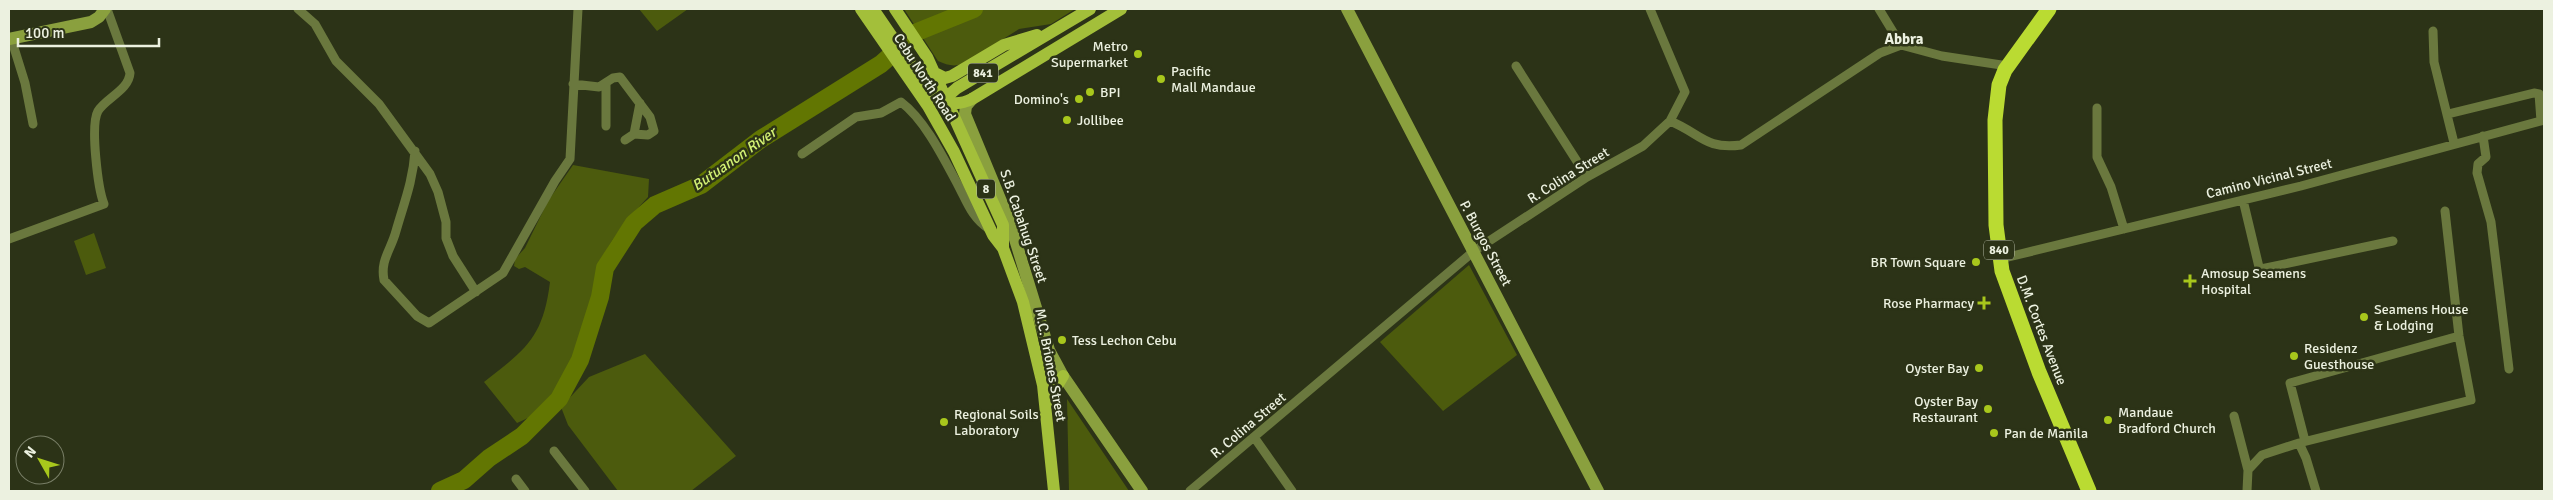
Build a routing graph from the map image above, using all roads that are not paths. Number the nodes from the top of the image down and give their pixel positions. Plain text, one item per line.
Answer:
1 (106, 9) edge
2 (298, 9) edge
3 (578, 9) edge
4 (861, 9) edge
5 (873, 9) edge
6 (1090, 9) edge
7 (1121, 9) edge
8 (1347, 9) edge
9 (1650, 9) edge
10 (1879, 9) edge
11 (2049, 9) edge
12 (896, 10) edge
13 (877, 22) junction
14 (1056, 29) junction
15 (2433, 31) dead end
16 (10, 39) edge
17 (1901, 45) junction
18 (1516, 66) dead end
19 (2008, 66) junction
20 (909, 69) junction
21 (934, 72) junction
22 (606, 83) junction
23 (573, 84) junction
24 (972, 99) junction
25 (946, 102) junction
26 (640, 103) junction
27 (2097, 108) dead end
28 (2448, 114) junction
29 (2542, 120) edge
30 (1670, 121) junction
31 (33, 124) dead end
32 (606, 126) dead end
33 (634, 134) junction
34 (2482, 136) junction
35 (946, 138) junction
36 (625, 140) dead end
37 (2454, 143) junction
38 (415, 151) junction
39 (802, 154) dead end
40 (1587, 177) junction
41 (2243, 200) junction
42 (2444, 211) dead end
43 (990, 229) junction
44 (2124, 229) junction
45 (9, 239) edge
46 (2393, 242) dead end
47 (1003, 248) junction
48 (1474, 251) junction
49 (2000, 259) junction
50 (476, 292) junction
51 (2459, 336) junction
52 (2509, 369) dead end
53 (1063, 376) junction
54 (1046, 404) junction
55 (2234, 416) dead end
56 (1254, 437) junction
57 (2302, 442) junction
58 (554, 451) dead end
59 (2248, 470) junction
60 (516, 479) dead end
61 (525, 491) edge
62 (585, 491) edge
63 (1054, 491) edge
64 (1142, 491) edge
65 (1190, 491) edge
66 (1292, 491) edge
67 (1598, 491) edge
68 (2089, 491) edge
69 (2247, 491) edge
70 (2316, 491) edge

1 - 16 street
1 - 45 street
2 - 38 street
3 - 23 street
4 - 13 main road, Cebu North Road / 8
5 - 13 main road
6 - 14 main road, 841
7 - 24 main road, 841
8 - 48 street, P. Burgos Street
9 - 30 street
10 - 17 street
11 - 19 highway, D.M. Cortes Avenue / 840
12 - 21 main road, Cebu North Road / 8
13 - 20 main road, Cebu North Road / 8
14 - 21 main road
14 - 25 main road, 841
15 - 28 street
16 - 31 street
17 - 19 street
17 - 30 street
18 - 40 street
19 - 49 highway, D.M. Cortes Avenue / 840
20 - 25 main road
20 - 35 main road, Cebu North Road / 8
21 - 25 main road, M.C. Briones Street / 8
22 - 23 street
22 - 26 street
22 - 32 street
23 - 50 street
24 - 25 main road
24 - 53 street, S.B. Cabahug Street
25 - 35 main road
25 - 47 main road, M.C. Briones Street / 8
26 - 33 street
26 - 33 street
27 - 44 street
28 - 29 street
28 - 37 street
29 - 34 street, Camino Vicinal Street
30 - 40 street, R. Colina Street
33 - 36 street
34 - 37 street, Camino Vicinal Street
34 - 52 street
35 - 43 main road, M.C. Briones Street / 8
37 - 41 street, Camino Vicinal Street
38 - 50 street
38 - 50 street
39 - 43 street
40 - 48 street, R. Colina Street
41 - 44 street, Camino Vicinal Street
41 - 46 street
42 - 51 street
43 - 47 main road, M.C. Briones Street / 8
44 - 49 street, Camino Vicinal Street
47 - 54 main road, M.C. Briones Street / 8
48 - 56 street, R. Colina Street
48 - 67 street, P. Burgos Street
49 - 68 highway, D.M. Cortes Avenue / 840
51 - 57 street
51 - 57 street
53 - 54 main road
53 - 64 street, S.B. Cabahug Street
54 - 63 main road, M.C. Briones Street / 8
55 - 59 street
56 - 65 street, R. Colina Street
56 - 66 street
57 - 59 street
57 - 70 street
58 - 62 street
59 - 69 street
60 - 61 street

